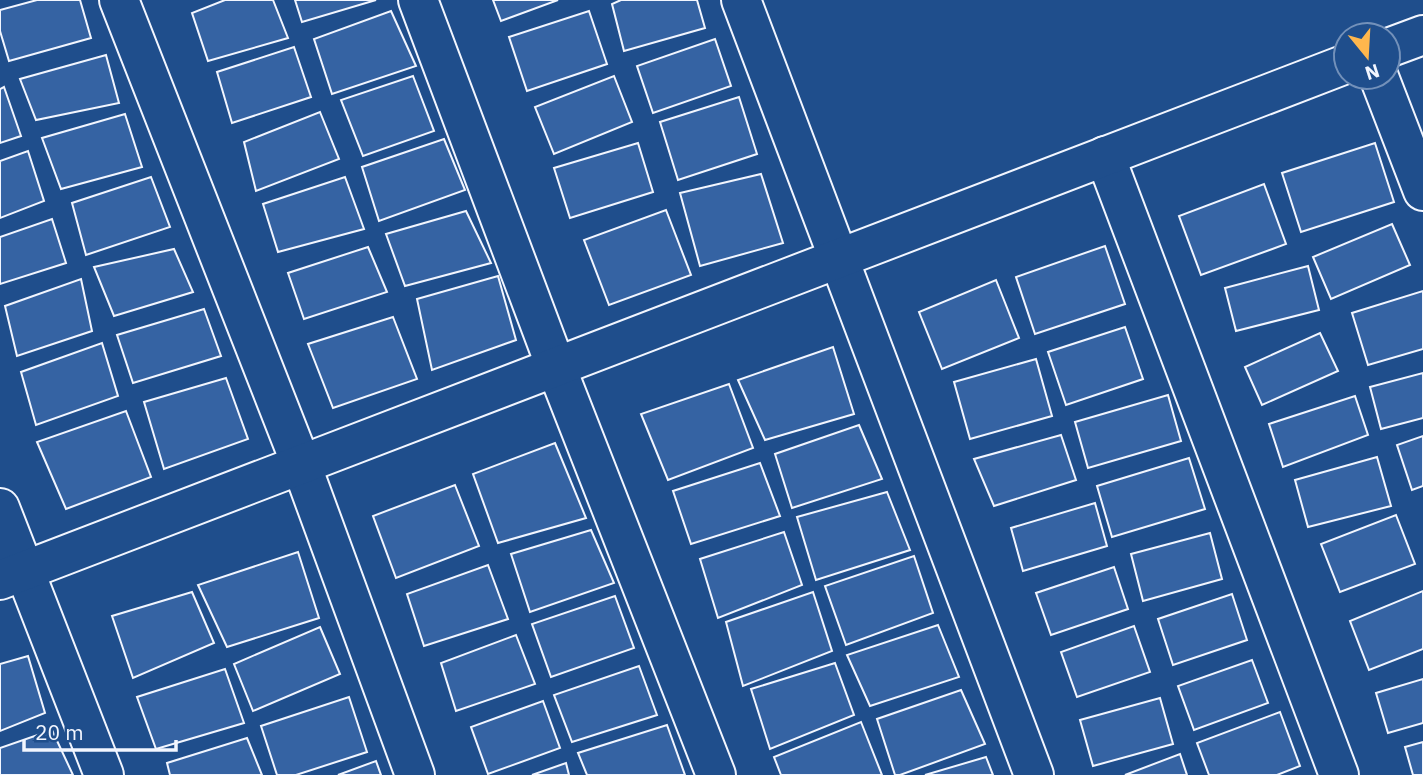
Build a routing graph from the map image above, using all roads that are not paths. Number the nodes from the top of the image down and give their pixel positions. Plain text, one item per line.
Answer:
1 (119, 0) edge
2 (418, 0) edge
3 (741, 0) edge
4 (1423, 36) edge
5 (1402, 43) edge
6 (1332, 69) edge
7 (1384, 91) edge
8 (1105, 156) junction
9 (1423, 191) edge
10 (839, 258) junction
11 (556, 367) junction
12 (301, 464) junction
13 (0, 508) edge
14 (12, 575) edge
15 (104, 775) edge
16 (415, 775) edge
17 (716, 775) edge
18 (1034, 775) edge
19 (1339, 775) edge

1 - 12 street
2 - 11 street
3 - 10 street
4 - 5 street
6 - 8 street
7 - 9 street
8 - 10 street
8 - 19 street
10 - 11 street
10 - 18 street
11 - 12 street
11 - 17 street
12 - 14 street
12 - 16 street
13 - 14 street
14 - 15 street

